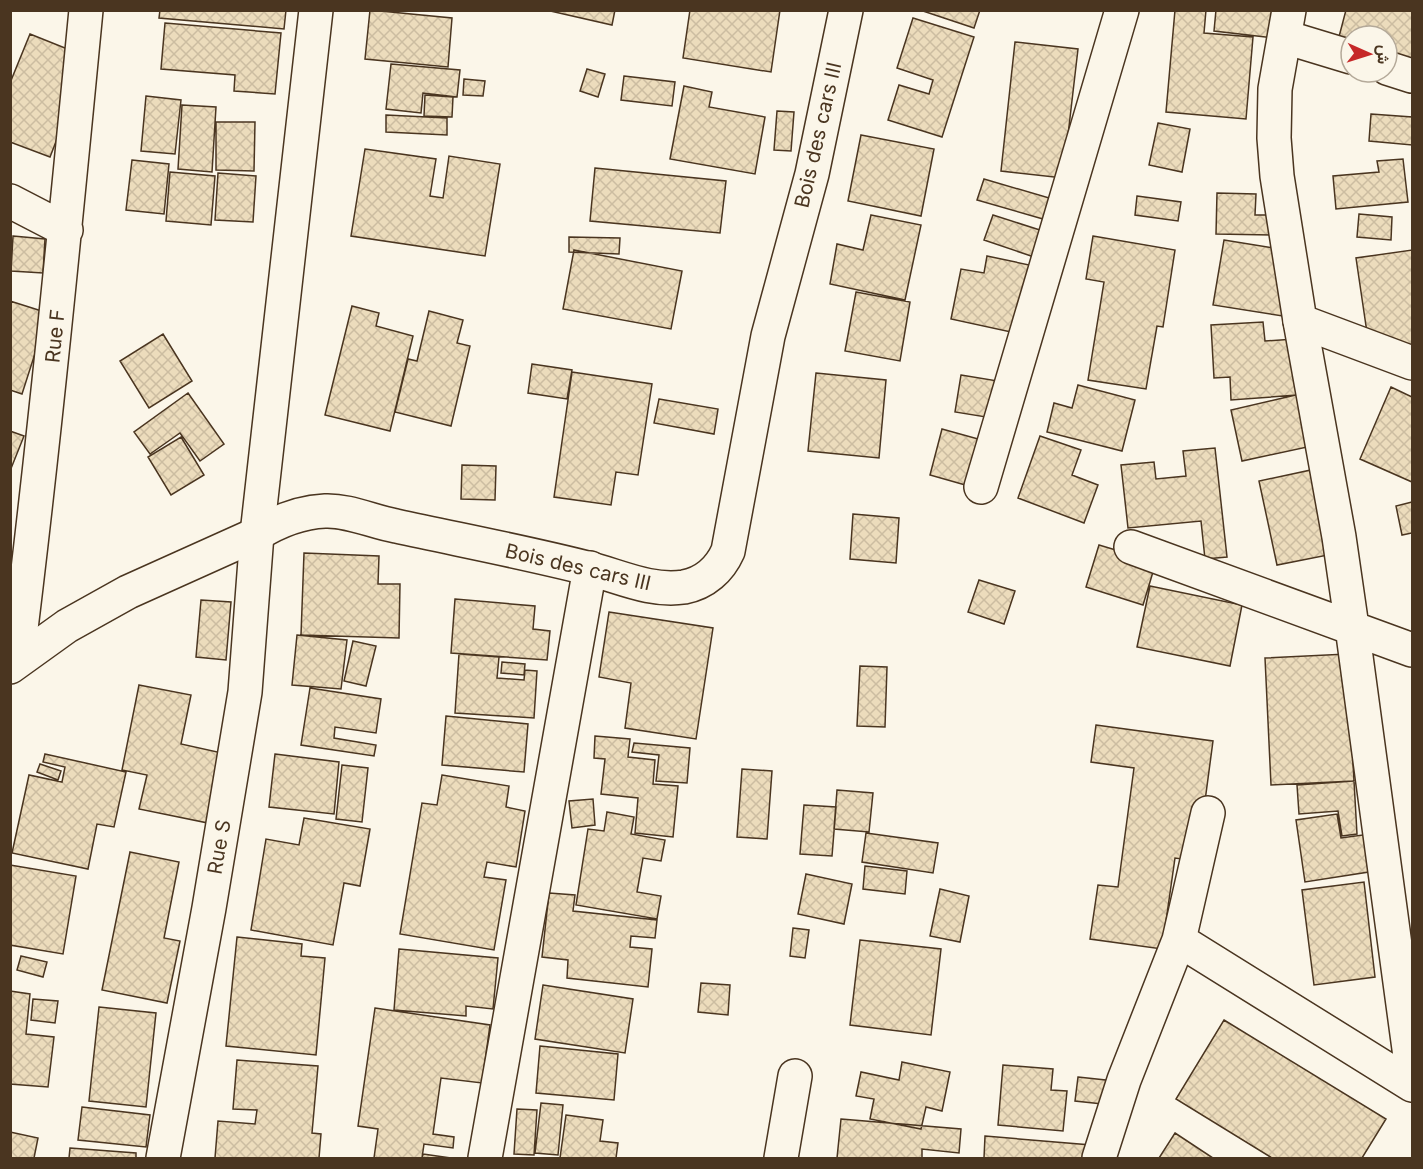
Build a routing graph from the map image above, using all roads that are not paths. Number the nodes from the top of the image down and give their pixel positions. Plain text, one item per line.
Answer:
1 (86, 10) edge
2 (316, 10) edge
3 (846, 10) edge
4 (1122, 10) edge
5 (1287, 24) edge
6 (1339, 51) edge
7 (10, 201) edge
8 (66, 230) junction
9 (1300, 321) junction
10 (1413, 363) edge
11 (981, 487) dead end
12 (257, 534) junction
13 (1131, 547) dead end
14 (590, 568) junction
15 (1352, 627) junction
16 (1413, 650) edge
17 (14, 664) edge
18 (1208, 813) dead end
19 (1179, 940) junction
20 (1413, 1071) edge
21 (795, 1076) dead end
22 (1413, 1085) edge
23 (163, 1158) edge
24 (485, 1158) edge
25 (781, 1158) edge
26 (1099, 1158) edge

1 - 8 street, Rue F
2 - 12 street, Rue S
3 - 14 street, Bois des cars III
4 - 11 street
5 - 6 street
5 - 9 street
7 - 8 street
8 - 17 street, Rue F
9 - 10 street
9 - 15 street
12 - 14 street, Bois des cars III
12 - 17 street, Bois des cars III
12 - 23 street, Rue S
13 - 15 street
14 - 24 street
15 - 16 street
15 - 20 street
18 - 19 street
19 - 22 street
19 - 26 street
21 - 25 street

